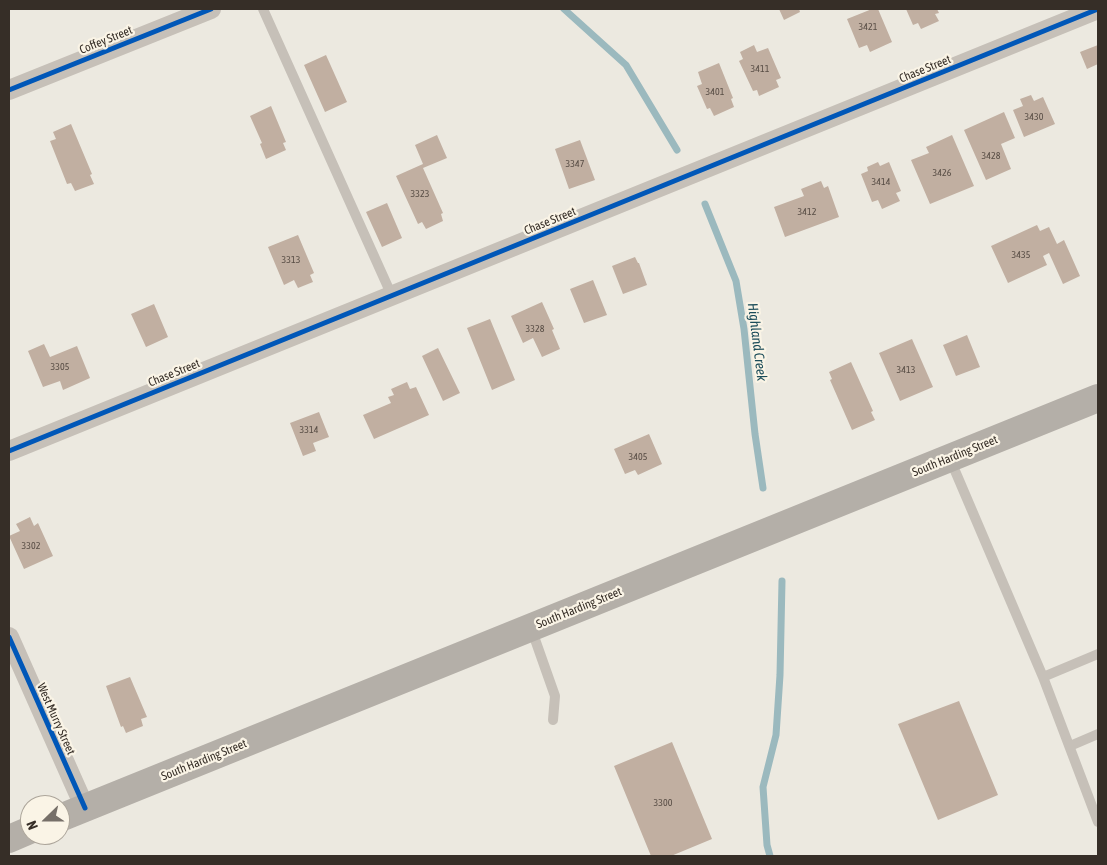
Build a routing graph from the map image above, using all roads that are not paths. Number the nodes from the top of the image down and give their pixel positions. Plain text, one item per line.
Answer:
1 (211, 9) edge
2 (263, 9) edge
3 (1098, 9) edge
4 (9, 90) edge
5 (392, 296) junction
6 (1098, 398) edge
7 (9, 451) edge
8 (950, 458) junction
9 (531, 628) junction
10 (9, 637) edge
11 (1098, 654) edge
12 (1043, 677) junction
13 (553, 720) dead end
14 (1098, 734) edge
15 (1070, 746) junction
16 (72, 813) edge
17 (1098, 822) edge

1 - 4 street, Coffey Street
2 - 5 lane
3 - 5 street, Chase Street
5 - 7 street, Chase Street
6 - 8 main road, South Harding Street
8 - 9 main road, South Harding Street
8 - 12 lane
9 - 13 lane
9 - 16 main road, South Harding Street
10 - 16 street, West Murry Street
11 - 12 lane
12 - 15 lane
14 - 15 lane
15 - 17 lane

